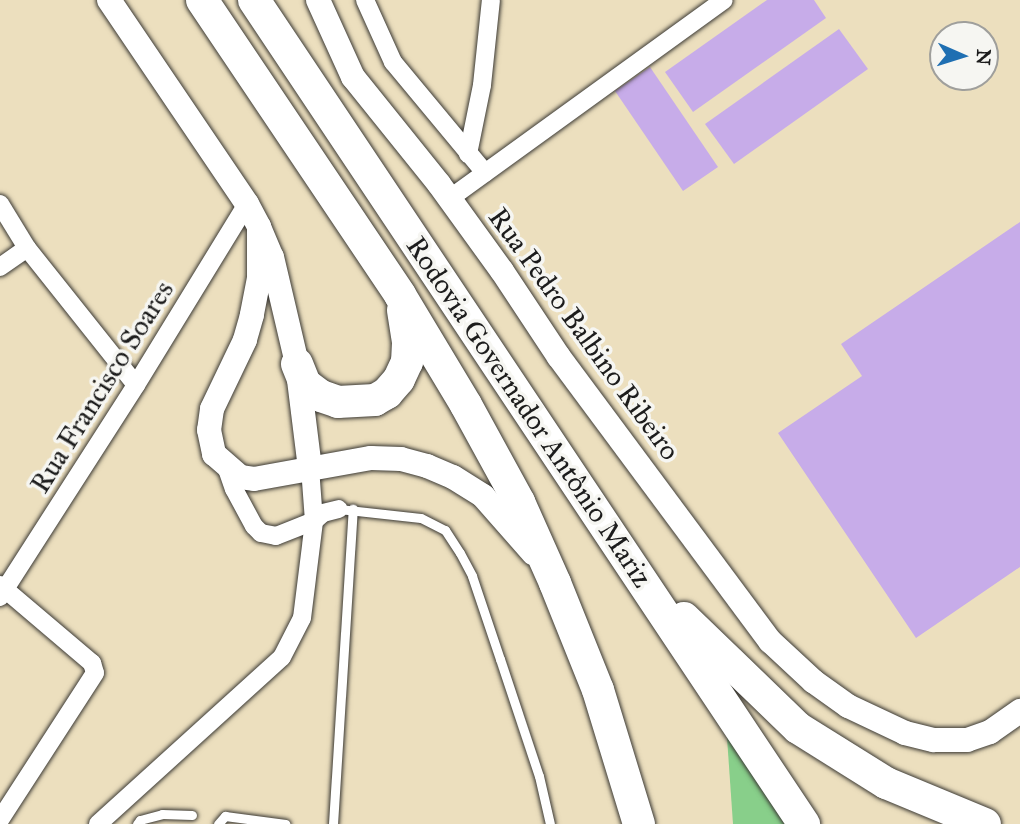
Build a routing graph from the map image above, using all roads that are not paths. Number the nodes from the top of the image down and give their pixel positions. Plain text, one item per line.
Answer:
1 (109, 0) edge
2 (202, 0) edge
3 (254, 0) edge
4 (318, 0) edge
5 (365, 0) edge
6 (491, 0) edge
7 (724, 0) edge
8 (468, 154) junction
9 (485, 173) junction
10 (449, 199) junction
11 (0, 204) edge
12 (247, 204) junction
13 (259, 227) junction
14 (27, 248) junction
15 (0, 267) edge
16 (400, 295) junction
17 (297, 364) junction
18 (136, 385) junction
19 (227, 468) junction
20 (310, 468) junction
21 (346, 509) junction
22 (314, 521) junction
23 (612, 534) junction
24 (555, 583) junction
25 (2, 590) edge
26 (1020, 711) edge
27 (192, 815) dead end
28 (0, 820) edge
29 (98, 824) edge
30 (137, 824) edge
31 (218, 824) edge
32 (285, 824) edge
33 (333, 824) edge
34 (550, 824) edge
35 (639, 824) edge
36 (804, 824) edge
37 (985, 824) edge

1 - 12 street
2 - 16 highway, Rodovia Governador Antônio Mariz
3 - 23 highway, Rodovia Governador Antônio Mariz
4 - 10 street, Rua Pedro Balbino Ribeiro
5 - 8 street
6 - 8 street
7 - 9 street
8 - 9 street
9 - 10 street
10 - 26 street, Rua Pedro Balbino Ribeiro
11 - 14 street
12 - 13 street
12 - 18 street, Rua Francisco Soares
13 - 17 street
13 - 19 street
14 - 15 street
14 - 18 street
16 - 17 highway
16 - 24 highway, Rodovia Governador Antônio Mariz
17 - 20 street
18 - 25 street, Rua Francisco Soares
19 - 20 street
19 - 22 street
20 - 22 street
20 - 24 street
21 - 22 street
21 - 33 lane
21 - 34 lane
22 - 29 street
23 - 36 highway, Rodovia Governador Antônio Mariz
23 - 37 highway
24 - 35 highway, Rodovia Governador Antônio Mariz
25 - 28 street
27 - 30 lane
31 - 32 lane

